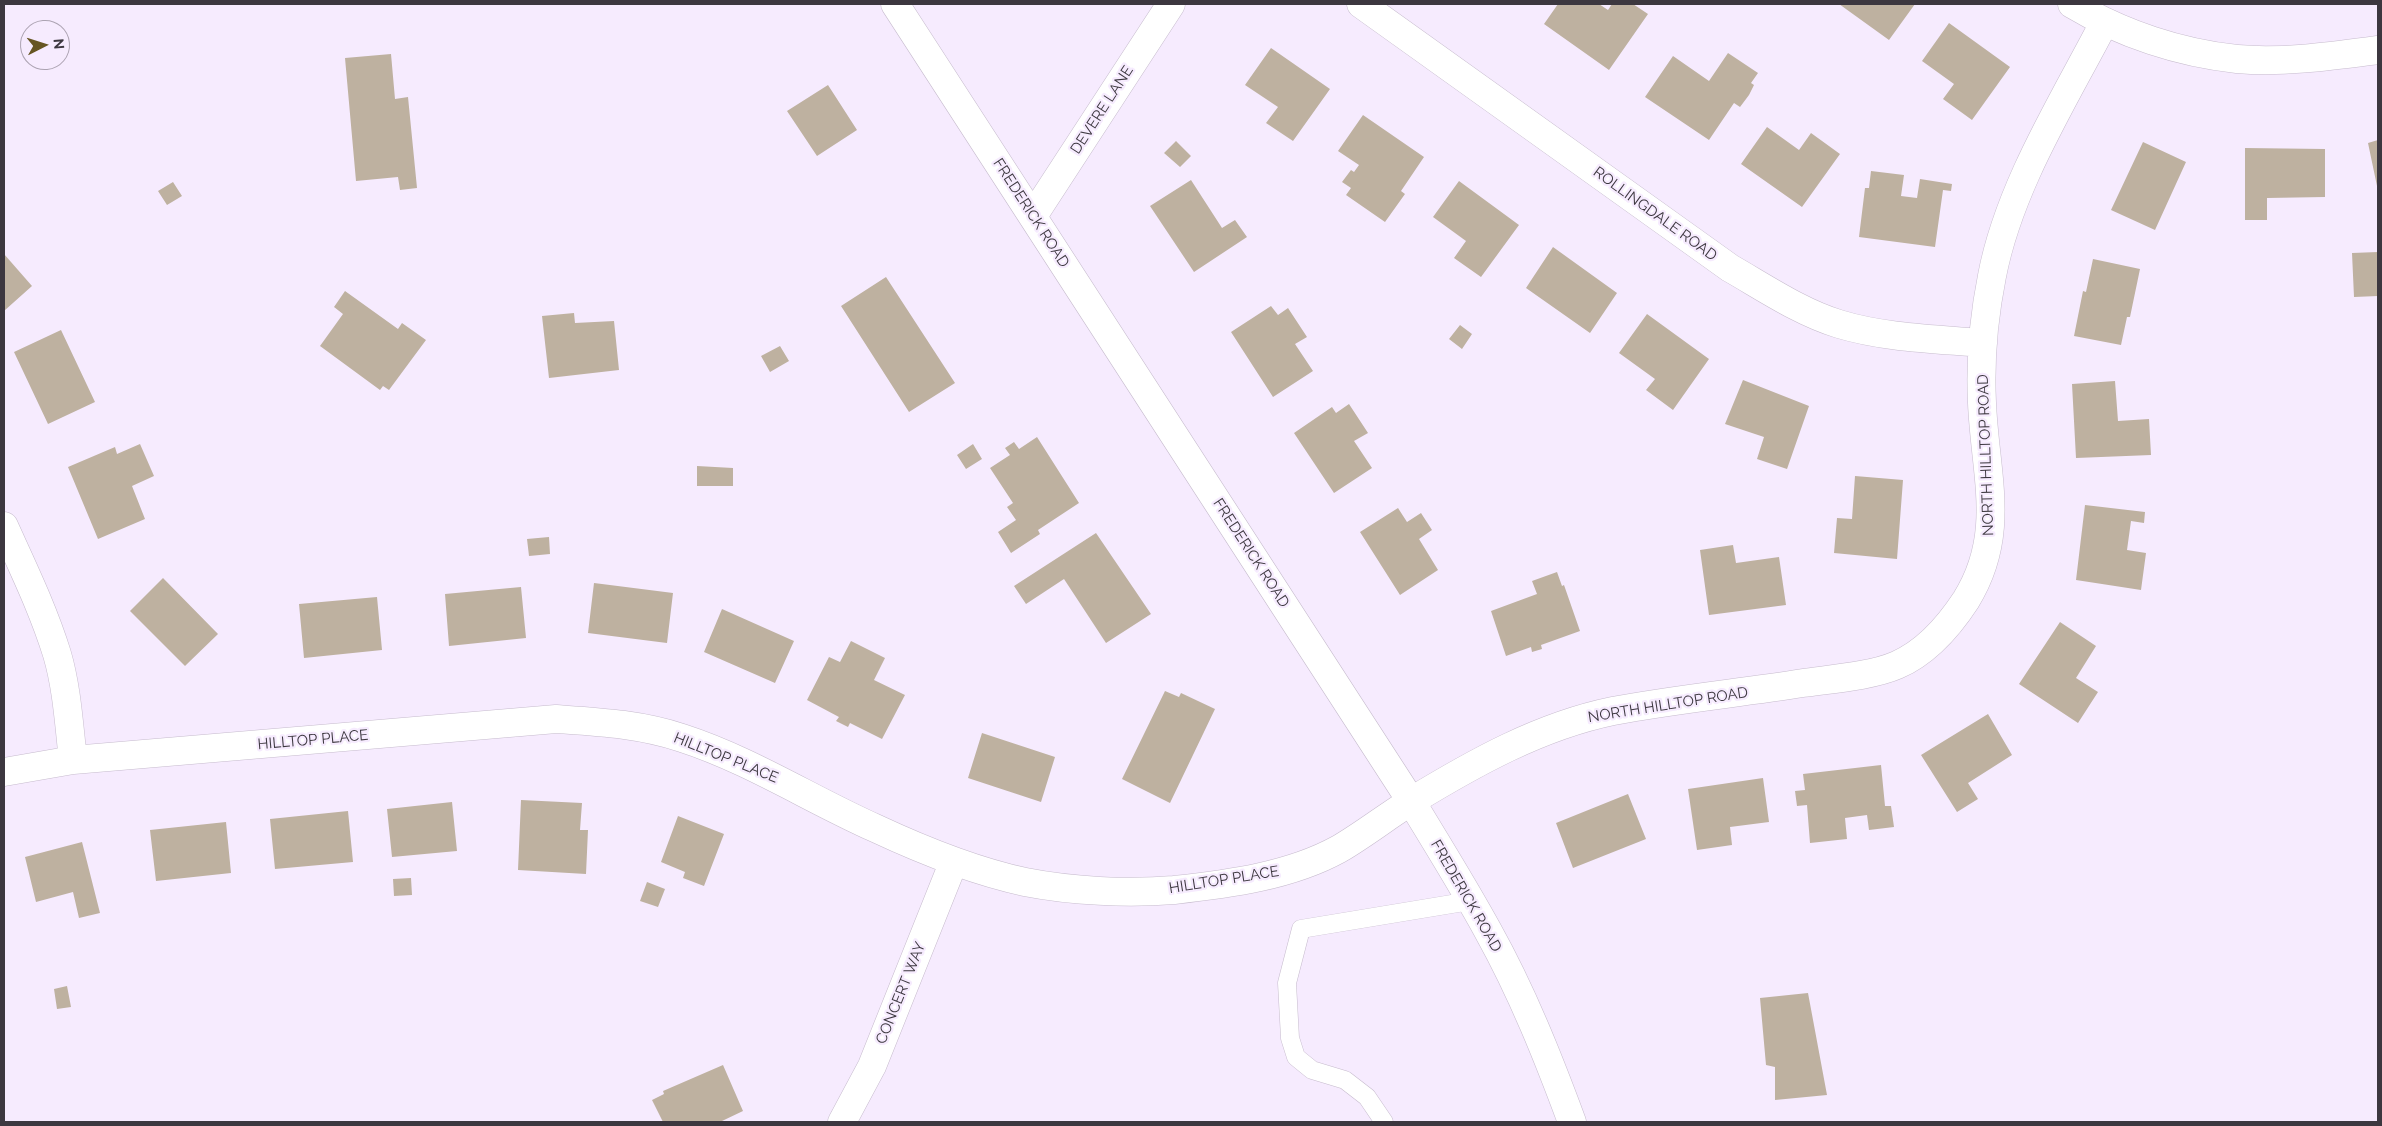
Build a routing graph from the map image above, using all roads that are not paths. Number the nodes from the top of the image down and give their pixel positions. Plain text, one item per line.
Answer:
1 (895, 4) edge
2 (1171, 4) edge
3 (1361, 4) edge
4 (2072, 4) edge
5 (2104, 23) junction
6 (2378, 50) edge
7 (1033, 216) junction
8 (1983, 343) junction
9 (4, 526) edge
10 (74, 760) junction
11 (4, 772) edge
12 (1411, 801) junction
13 (954, 861) junction
14 (1470, 901) junction
15 (842, 1122) edge
16 (1384, 1122) edge
17 (1572, 1122) edge

1 - 7 street, FREDERICK ROAD
2 - 7 street, DEVERE LANE
3 - 8 street, ROLLINGDALE ROAD
4 - 5 street
5 - 6 street
5 - 8 street, NORTH HILLTOP ROAD
7 - 12 street, FREDERICK ROAD
8 - 12 street, NORTH HILLTOP ROAD
9 - 10 street
10 - 11 street, HILLTOP PLACE
10 - 13 street, HILLTOP PLACE
12 - 13 street, HILLTOP PLACE
12 - 14 street, FREDERICK ROAD
13 - 15 street, CONCERT WAY
14 - 16 lane
14 - 17 street, FREDERICK ROAD

